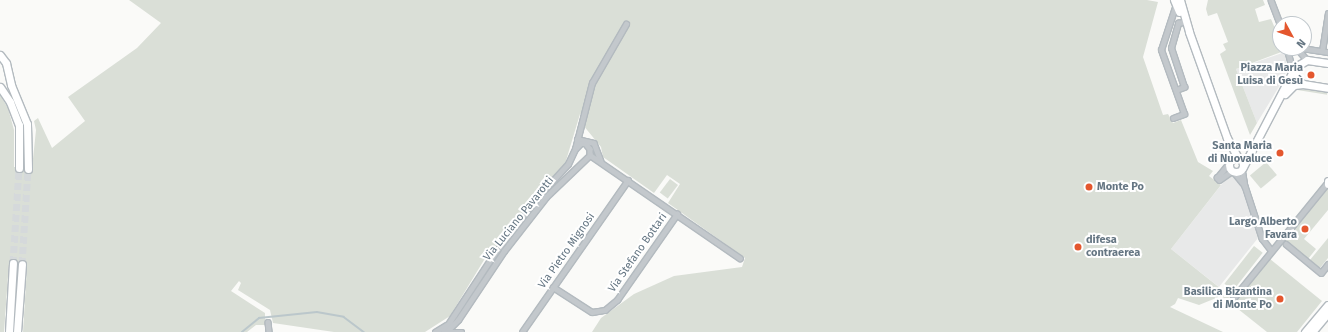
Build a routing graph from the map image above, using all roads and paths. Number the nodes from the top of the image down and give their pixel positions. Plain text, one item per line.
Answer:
1 (1271, 0) edge
2 (1177, 1) edge
3 (1328, 13) edge
4 (1277, 16) edge
5 (1183, 22) junction
6 (626, 24) dead end
7 (1189, 32) junction
8 (1166, 34) junction
9 (1174, 36) junction
10 (1171, 48) junction
11 (1161, 50) junction
12 (1312, 50) edge
13 (1322, 51) junction
14 (1328, 52) edge
15 (0, 55) edge
16 (1289, 56) edge
17 (1304, 56) edge
18 (1307, 60) junction
19 (1328, 63) edge
20 (1293, 70) junction
21 (1181, 77) junction
22 (1172, 80) junction
23 (1303, 84) junction
24 (0, 87) edge
25 (1328, 88) edge
26 (1176, 90) junction
27 (1278, 102) junction
28 (1173, 118) dead end
29 (1227, 138) junction
30 (578, 139) junction
31 (575, 149) junction
32 (1251, 150) junction
33 (590, 155) junction
34 (1238, 158) junction
35 (601, 161) junction
36 (1230, 162) junction
37 (19, 168) tunnel mouth
38 (1242, 168) junction
39 (28, 169) tunnel mouth
40 (1233, 171) junction
41 (628, 180) junction
42 (1328, 183) edge
43 (1245, 186) junction
44 (677, 214) junction
45 (1286, 244) dead end
46 (1271, 250) junction
47 (740, 258) dead end
48 (13, 263) tunnel mouth
49 (22, 264) tunnel mouth
50 (1328, 264) edge
51 (553, 287) junction
52 (1232, 300) dead end
53 (1328, 305) edge
54 (1328, 313) edge
55 (451, 319) junction
56 (268, 322) dead end
57 (450, 331) edge
58 (9, 332) edge
59 (18, 332) edge
60 (269, 332) edge
61 (435, 332) edge
62 (443, 332) edge
63 (462, 332) edge
64 (522, 332) edge
65 (1305, 332) edge
66 (1312, 332) edge

1 - 4 street
2 - 5 street
2 - 7 street
2 - 8 street
3 - 13 street
5 - 7 street
5 - 9 street
6 - 30 street
7 - 29 street
8 - 9 street
8 - 11 street
9 - 10 street
10 - 11 street
10 - 21 street
11 - 22 street
12 - 13 street
13 - 14 street
15 - 39 street
16 - 20 street
17 - 18 street
18 - 19 street
18 - 20 street
20 - 23 street
20 - 27 street
21 - 22 street
21 - 26 street
22 - 26 street
23 - 25 street
23 - 27 street
24 - 37 street
26 - 28 street
27 - 32 street
29 - 34 street
29 - 36 street
30 - 31 street
30 - 35 street
31 - 33 street
31 - 55 street
32 - 34 street
32 - 38 street
33 - 35 street
33 - 57 street, Via Luciano Pavarotti
34 - 36 street
34 - 38 street
35 - 41 street
36 - 40 street
36 - 40 street
38 - 40 street
38 - 43 street
40 - 43 street
41 - 44 street
41 - 51 street, Via Pietro Mignosi
42 - 46 street
43 - 46 street
44 - 47 street
44 - 51 street, Via Stefano Bottari
45 - 50 street
46 - 52 street
48 - 58 street
49 - 59 street
51 - 64 street, Via Pietro Mignosi
53 - 65 street
54 - 66 street
55 - 61 street
55 - 62 street
56 - 60 street
57 - 63 street

